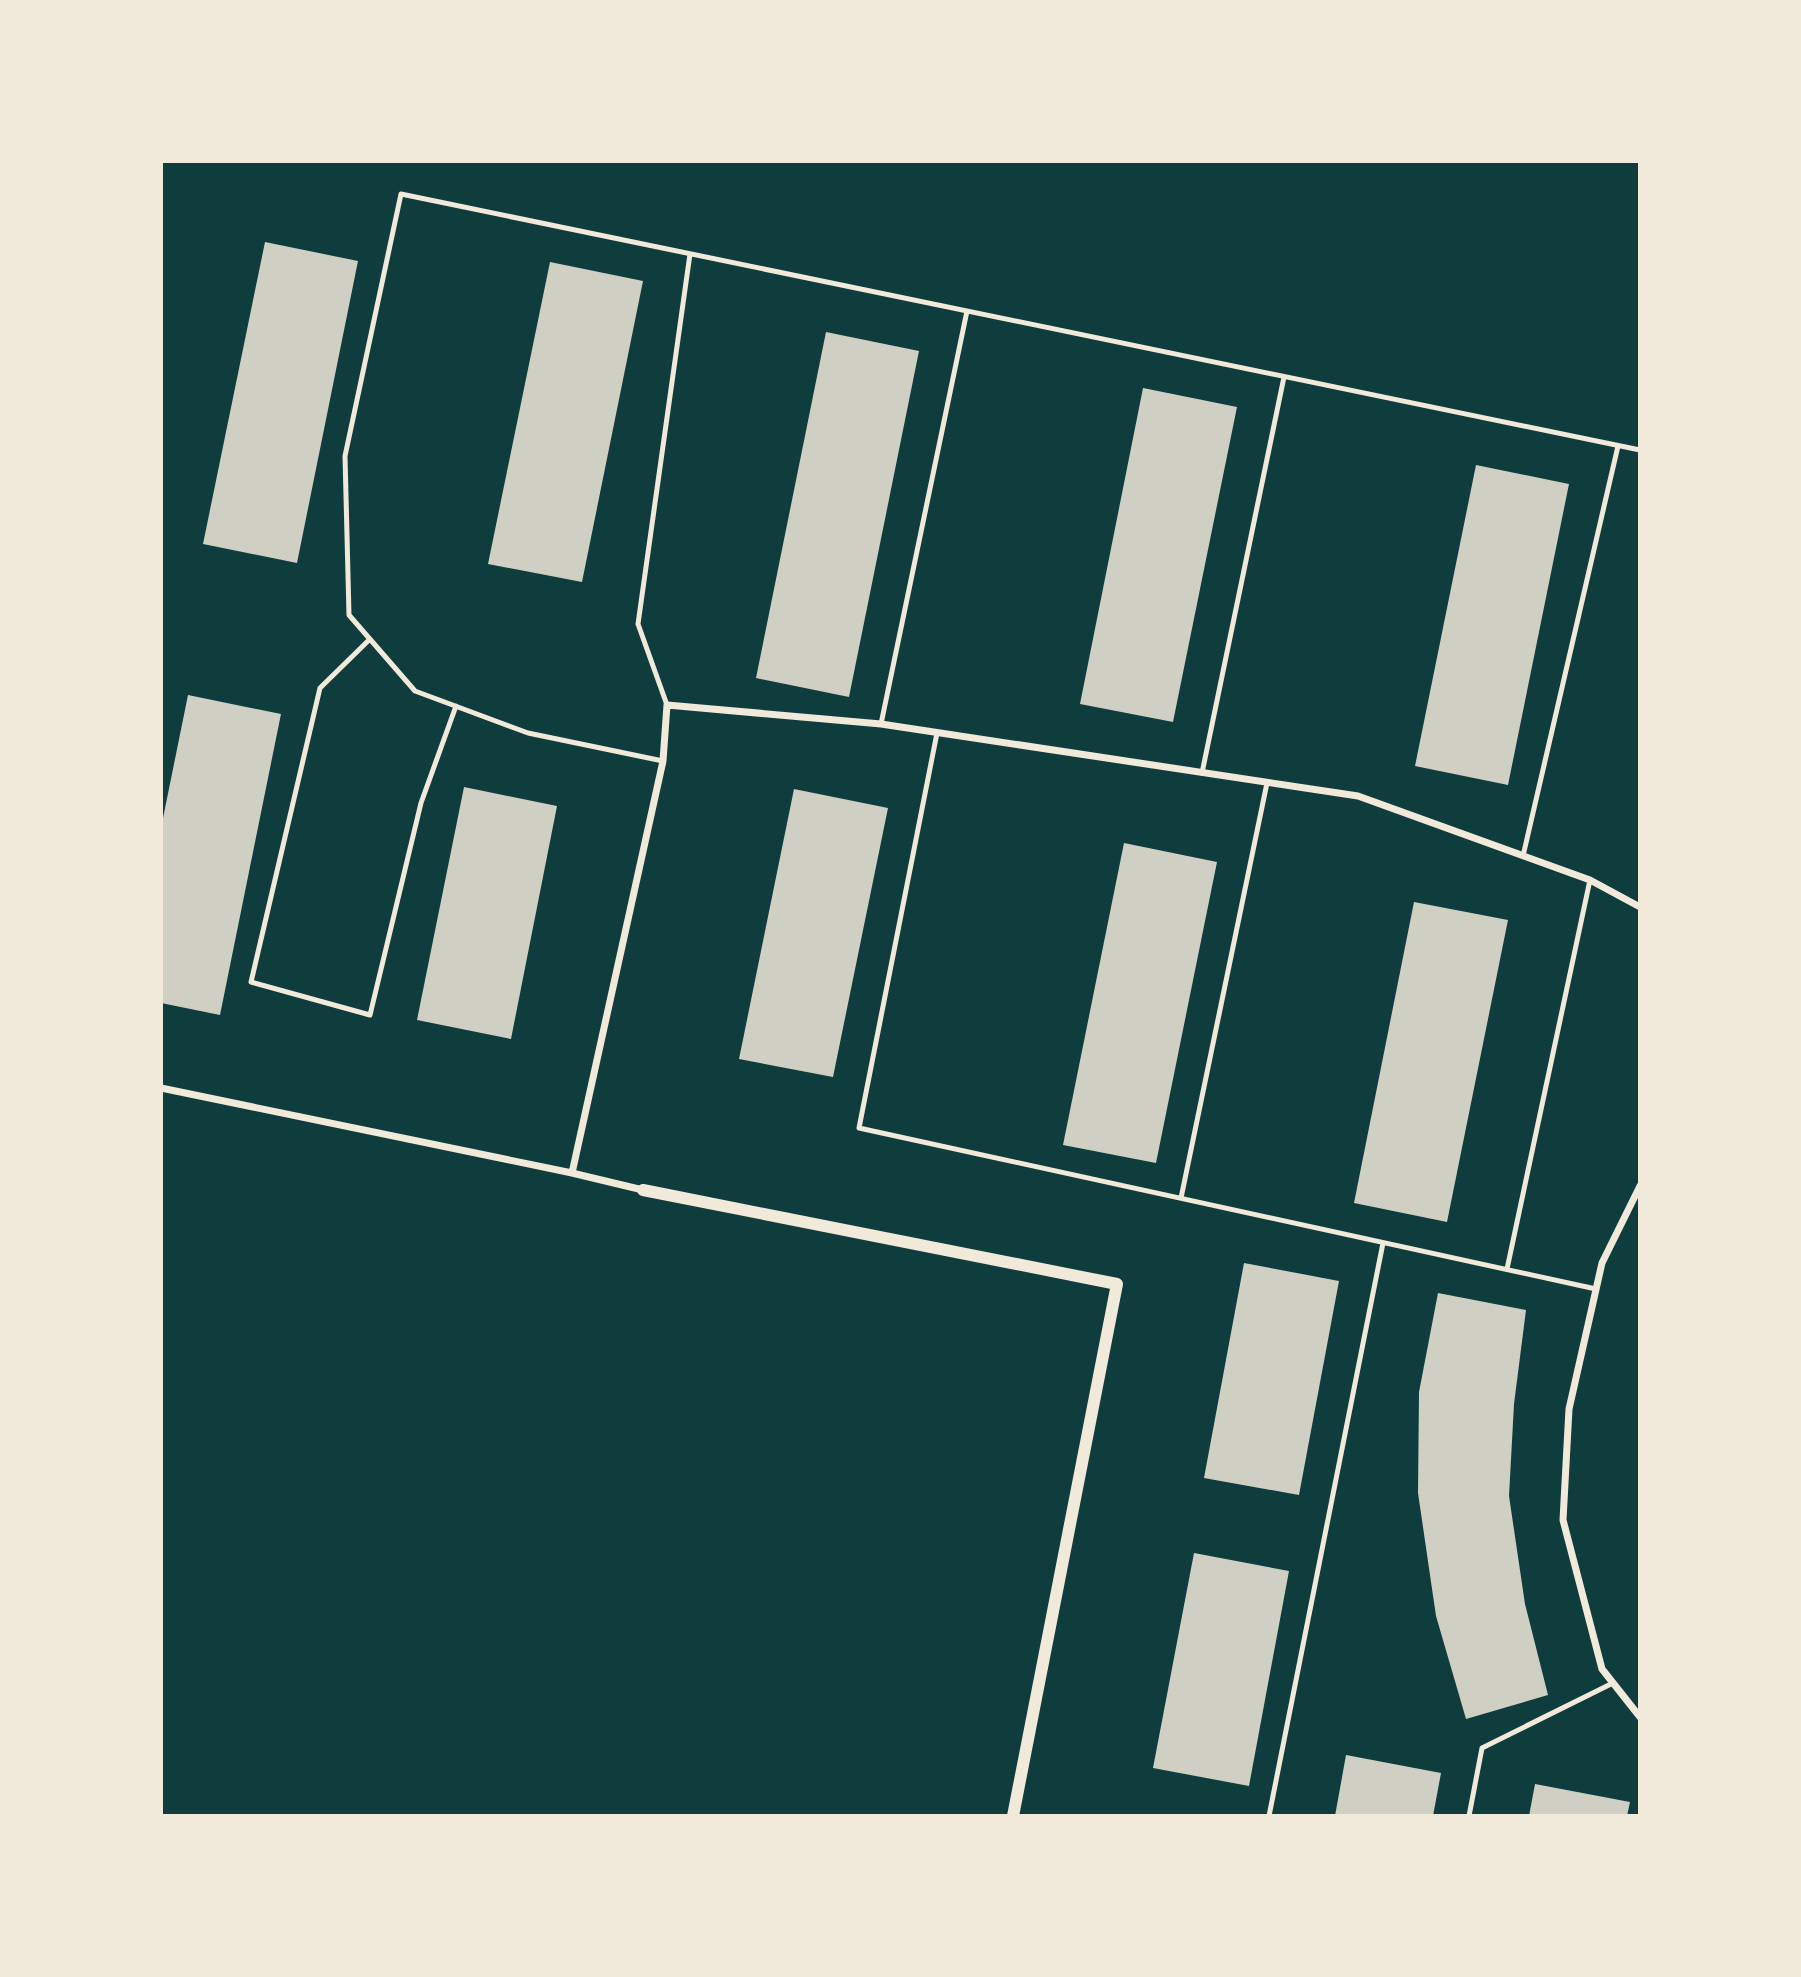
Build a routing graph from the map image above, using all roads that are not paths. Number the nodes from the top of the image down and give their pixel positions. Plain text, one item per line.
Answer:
1 (690, 254) junction
2 (967, 311) junction
3 (1284, 377) junction
4 (1618, 446) junction
5 (1640, 450) edge
6 (370, 639) junction
7 (667, 705) junction
8 (456, 706) junction
9 (881, 724) junction
10 (937, 733) junction
11 (663, 761) junction
12 (1202, 773) junction
13 (1267, 783) junction
14 (1523, 856) junction
15 (1590, 880) junction
16 (1640, 907) edge
17 (161, 1088) edge
18 (572, 1173) junction
19 (1640, 1186) edge
20 (643, 1190) joint
21 (1181, 1198) junction
22 (1383, 1242) junction
23 (1507, 1269) junction
24 (1596, 1289) junction
25 (1613, 1683) junction
26 (1640, 1717) edge
27 (1013, 1816) edge
28 (1269, 1816) edge
29 (1469, 1816) edge

1 - 2 lane
1 - 6 lane
1 - 7 lane
2 - 3 lane
2 - 9 lane
3 - 4 lane
3 - 12 lane
4 - 5 lane
4 - 14 lane
6 - 8 lane
6 - 8 lane
7 - 9 street
7 - 11 street
8 - 11 lane
9 - 10 street
10 - 12 street
10 - 21 lane
11 - 18 street
12 - 13 street
13 - 14 street
13 - 21 lane
14 - 15 street
15 - 16 street
15 - 23 lane
17 - 18 street
18 - 20 street
19 - 24 street
20 - 27 street
21 - 22 lane
22 - 23 lane
22 - 28 lane
23 - 24 lane
24 - 25 street
25 - 26 street
25 - 29 lane

